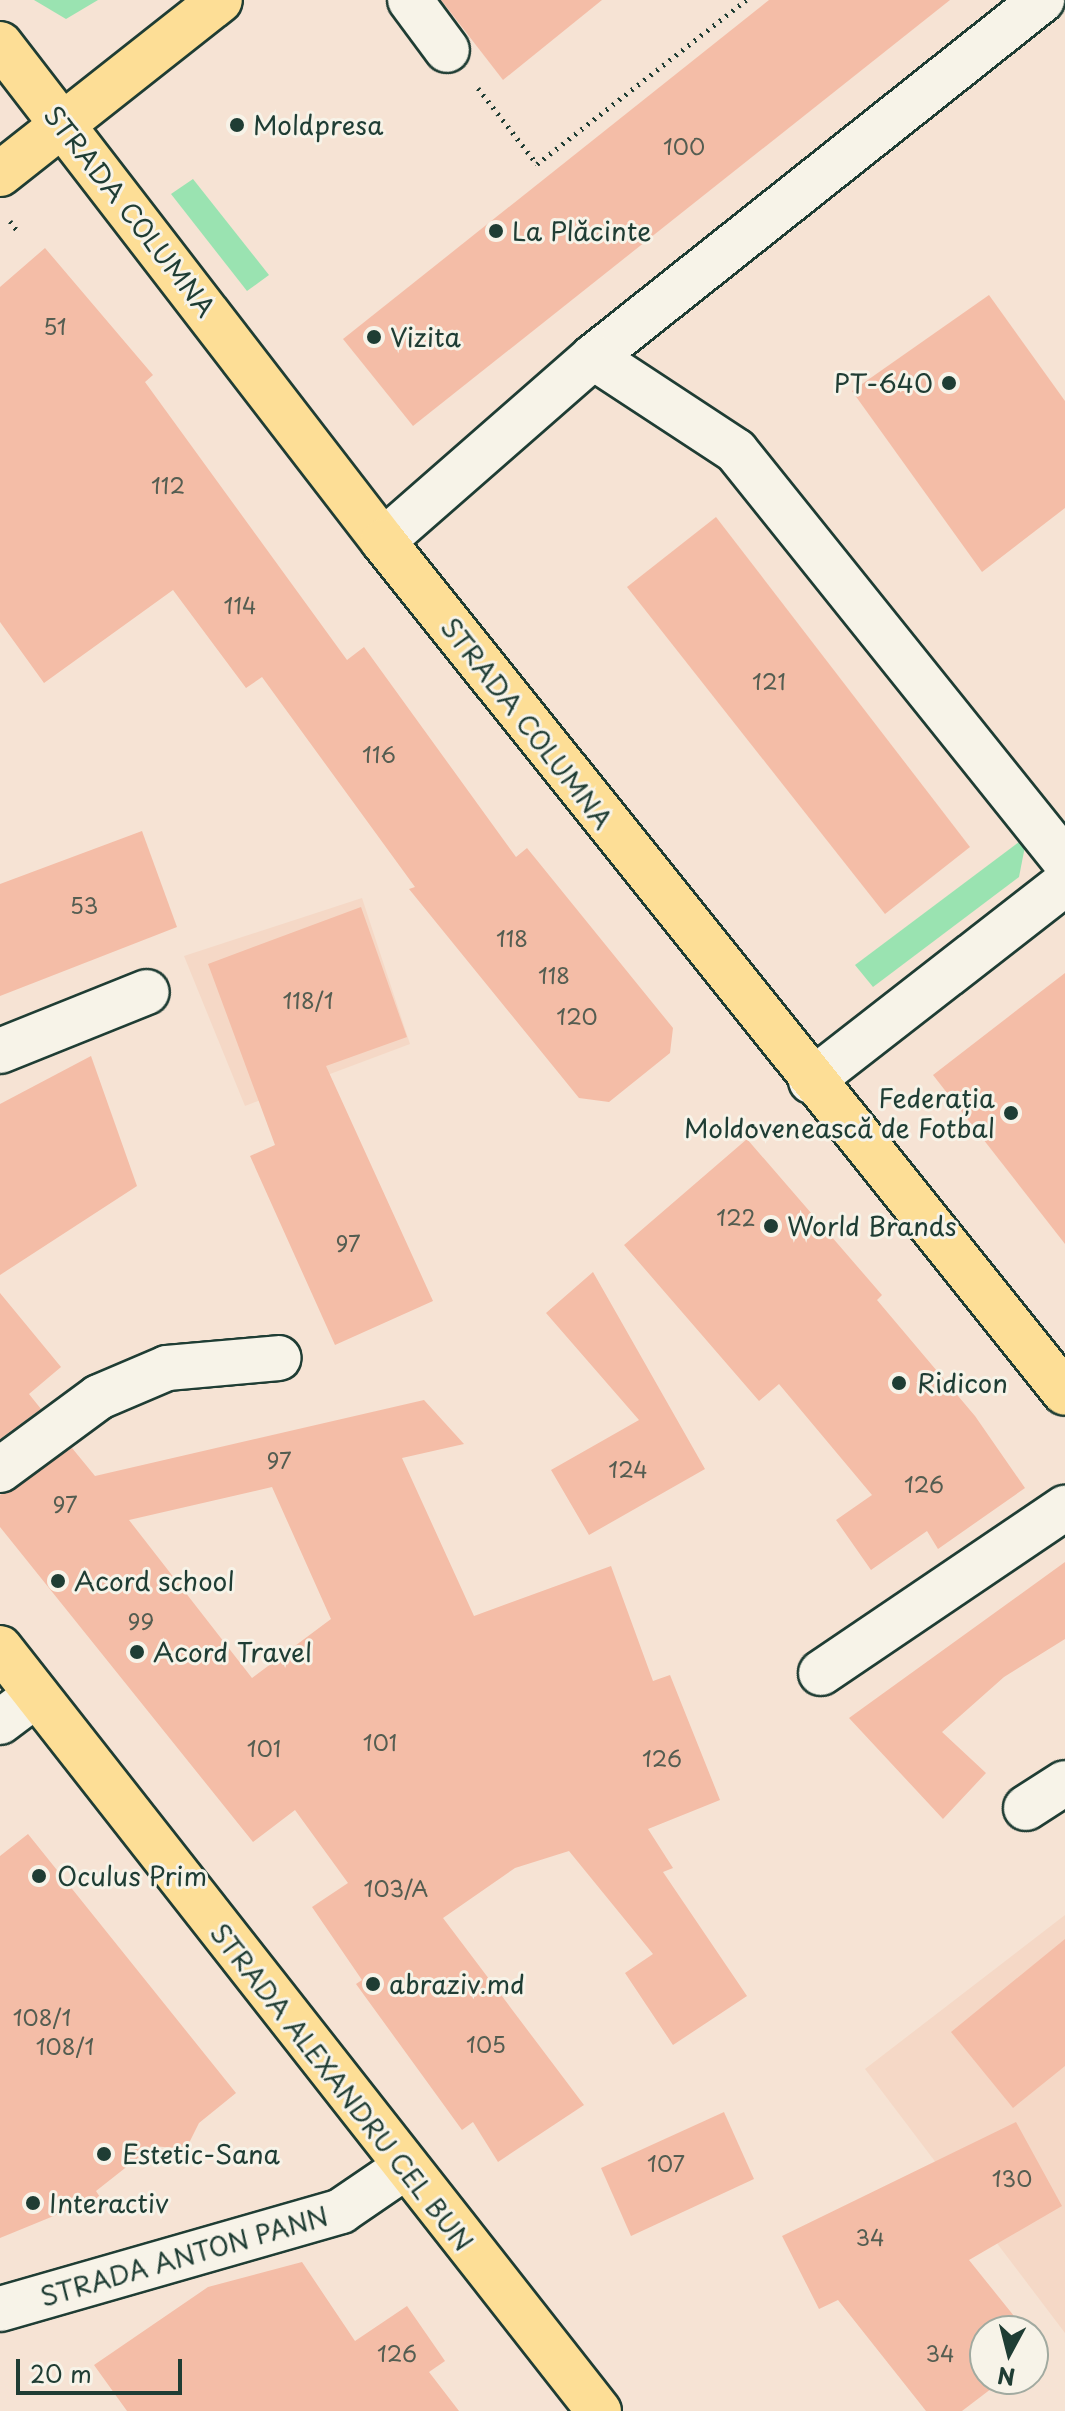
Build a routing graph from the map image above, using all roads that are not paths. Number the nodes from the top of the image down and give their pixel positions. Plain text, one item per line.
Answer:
1 (220, 0) edge
2 (410, 0) edge
3 (1042, 0) edge
4 (0, 44) edge
5 (447, 50) dead end
6 (63, 124) junction
7 (0, 174) edge
8 (593, 357) junction
9 (383, 541) junction
10 (1065, 861) edge
11 (1065, 883) edge
12 (147, 992) dead end
13 (0, 1051) edge
14 (811, 1081) junction
15 (279, 1358) dead end
16 (1065, 1393) edge
17 (0, 1470) edge
18 (1065, 1508) edge
19 (0, 1648) edge
20 (821, 1673) dead end
21 (36, 1695) junction
22 (0, 1722) edge
23 (1065, 1783) edge
24 (1026, 1808) dead end
25 (404, 2168) junction
26 (0, 2309) edge
27 (599, 2411) edge

1 - 6 main road
2 - 5 street
3 - 8 street
4 - 6 main road, STRADA COLUMNA
6 - 7 main road
6 - 9 main road, STRADA COLUMNA
8 - 9 street
8 - 10 street
9 - 14 main road, STRADA COLUMNA
11 - 14 street
12 - 13 street
14 - 16 main road, STRADA COLUMNA
15 - 17 street
18 - 20 street
19 - 21 main road, STRADA ALEXANDRU CEL BUN
21 - 22 street
21 - 25 main road, STRADA ALEXANDRU CEL BUN
23 - 24 street
25 - 26 street, STRADA ANTON PANN
25 - 27 main road, STRADA ALEXANDRU CEL BUN

